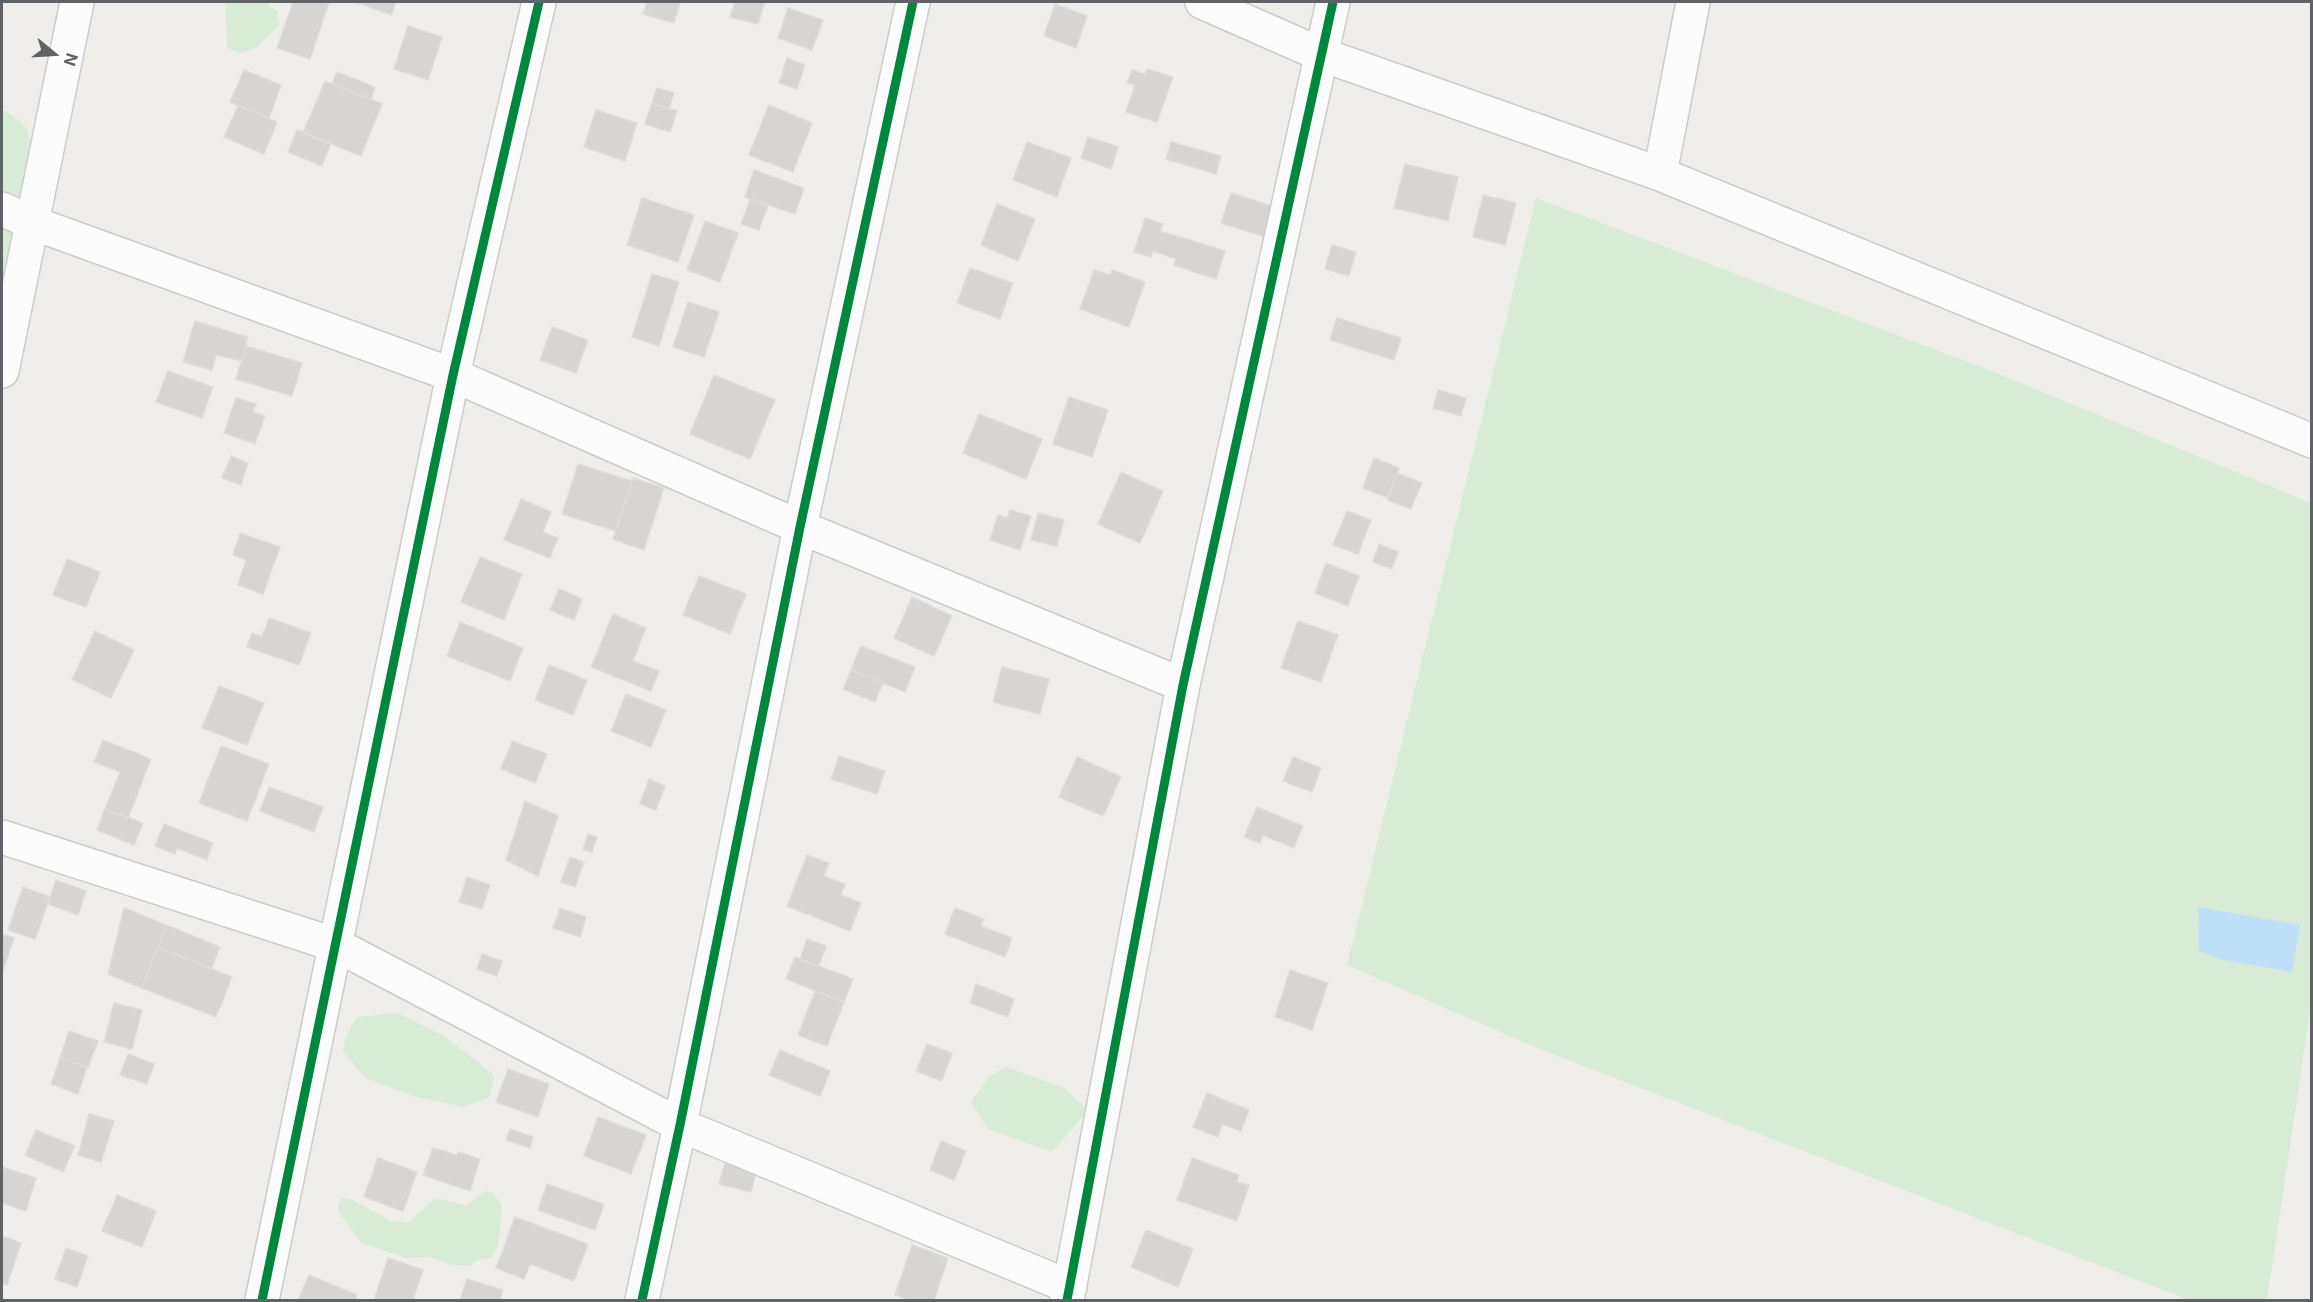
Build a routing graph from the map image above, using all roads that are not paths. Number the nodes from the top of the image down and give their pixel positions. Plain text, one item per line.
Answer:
1 (77, 2) edge
2 (539, 2) edge
3 (913, 2) edge
4 (1202, 2) edge
5 (1333, 2) edge
6 (1694, 2) edge
7 (1320, 54) junction
8 (1660, 174) junction
9 (16, 215) edge
10 (2, 371) edge
11 (453, 375) junction
12 (2312, 441) edge
13 (800, 527) junction
14 (1183, 685) junction
15 (2, 837) edge
16 (336, 945) junction
17 (680, 1125) junction
18 (1068, 1294) edge
19 (262, 1300) edge
20 (642, 1300) edge

1 - 9 street
2 - 11 street
3 - 13 street
4 - 7 street
5 - 7 street
6 - 8 street
7 - 8 street
7 - 14 street
8 - 12 street
9 - 10 street
9 - 11 street
11 - 13 street
11 - 16 street
13 - 14 street
13 - 17 street
14 - 18 street
15 - 16 street
16 - 17 street
16 - 19 street
17 - 18 street
17 - 20 street

